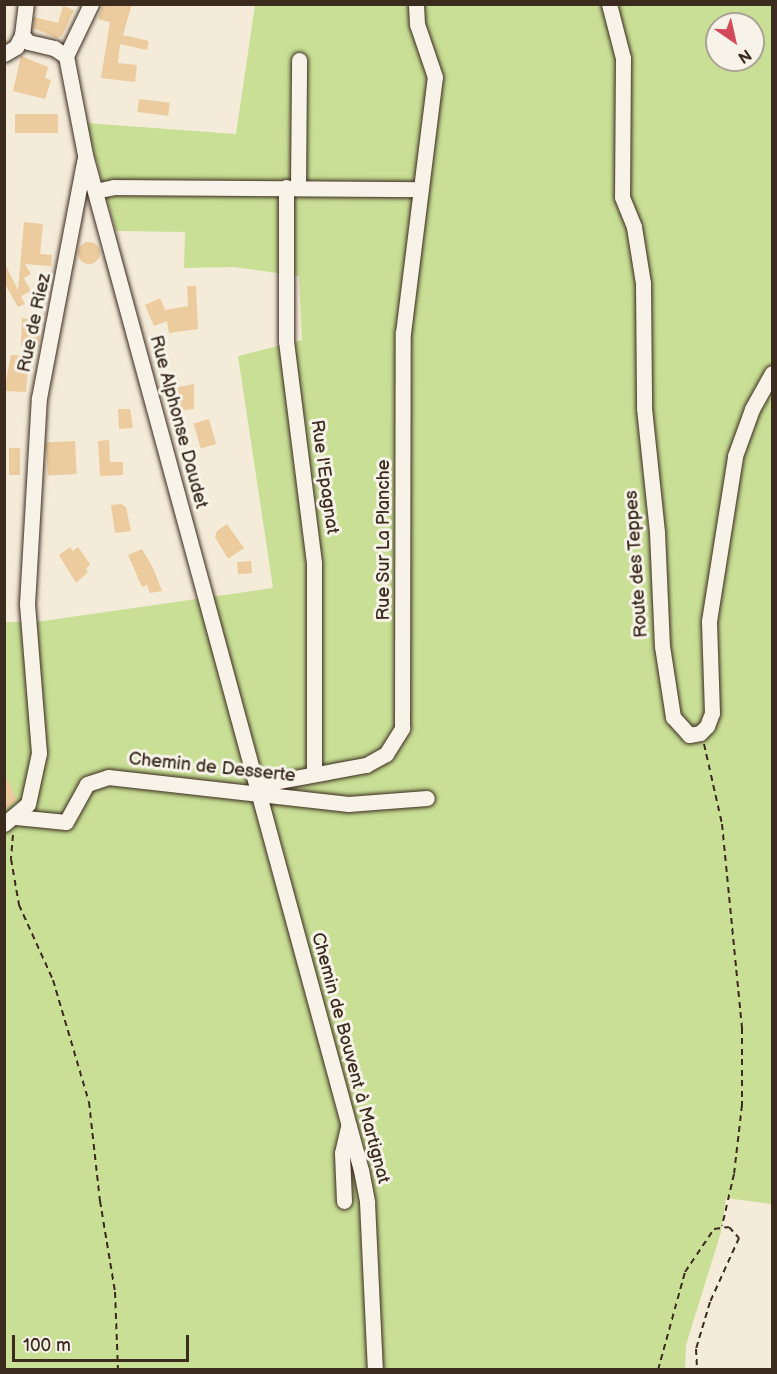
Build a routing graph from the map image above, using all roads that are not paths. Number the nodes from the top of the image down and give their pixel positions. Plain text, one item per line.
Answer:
1 (26, 4) edge
2 (91, 4) edge
3 (416, 4) edge
4 (609, 4) edge
5 (21, 35) junction
6 (4, 54) edge
7 (66, 56) junction
8 (299, 60) dead end
9 (86, 154) junction
10 (292, 187) junction
11 (419, 189) junction
12 (95, 191) junction
13 (772, 372) edge
14 (314, 773) junction
15 (258, 791) junction
16 (427, 798) dead end
17 (10, 820) edge
18 (348, 1123) junction
19 (344, 1201) dead end
20 (375, 1370) edge

1 - 5 street
2 - 7 street
3 - 11 street, Rue Sur La Planche
4 - 13 street, Route des Teppes
5 - 6 street
5 - 7 street
7 - 9 street, Rue Alphonse Daudet
8 - 10 street, Rue l'Epagnat
9 - 12 street, Rue Alphonse Daudet
9 - 17 street, Rue de Riez
10 - 11 street
10 - 12 street
10 - 14 street, Rue l'Epagnat
11 - 14 street, Rue Sur La Planche
12 - 15 street, Rue Alphonse Daudet
14 - 15 street, Rue Sur La Planche
15 - 16 street, Chemin de Desserte
15 - 17 street, Chemin de Desserte
15 - 18 street, Chemin de Bouvent à Martignat
18 - 19 street
18 - 20 street, Chemin de Bouvent à Martignat

